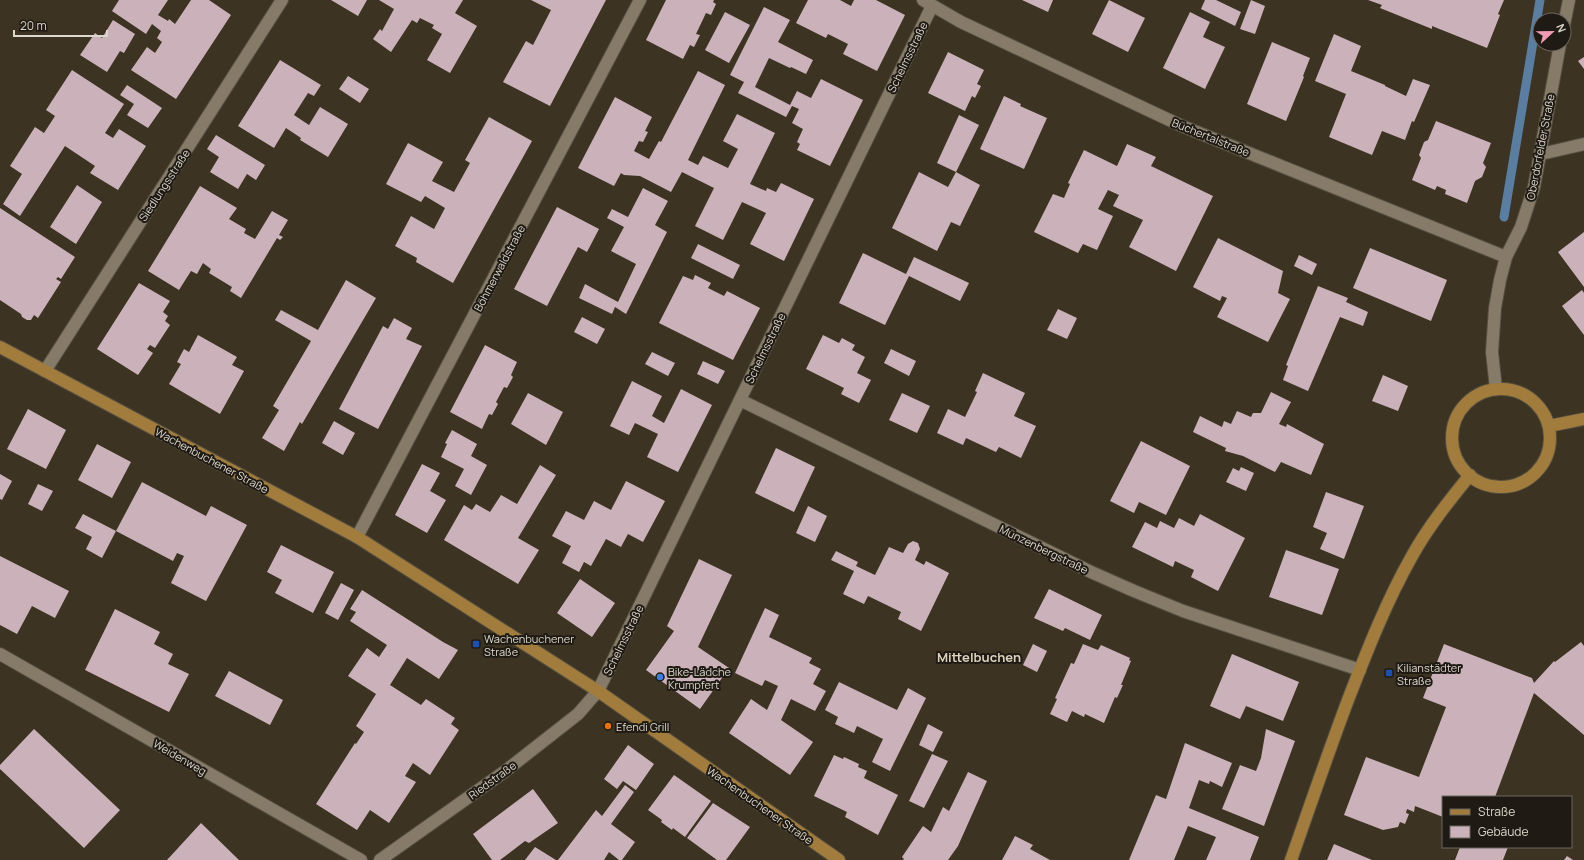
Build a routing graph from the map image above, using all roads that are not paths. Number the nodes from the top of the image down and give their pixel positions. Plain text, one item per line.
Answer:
1 (282, 0) edge
2 (640, 0) edge
3 (1569, 0) edge
4 (927, 3) edge
5 (1567, 12) edge
6 (1559, 52) edge
7 (1584, 144) edge
8 (1541, 154) junction
9 (1506, 256) junction
10 (0, 347) edge
11 (45, 371) junction
12 (1496, 389) junction
13 (740, 400) junction
14 (1584, 419) edge
15 (1549, 426) junction
16 (1470, 475) junction
17 (357, 537) junction
18 (0, 654) edge
19 (1360, 670) junction
20 (598, 691) junction
21 (361, 860) edge
22 (380, 860) edge
23 (839, 860) edge
24 (1291, 860) edge

1 - 11 street, Siedlungsstraße
2 - 17 street, Böhmerwaldstraße
3 - 5 street
4 - 9 street, Büchertalstraße
4 - 13 street, Schelmsstraße
6 - 8 street, Oberdorfelder Straße
7 - 8 street
8 - 9 street, Oberdorfelder Straße
9 - 12 street, Oberdorfelder Straße
10 - 11 main road, Wachenbuchener Straße
11 - 17 main road, Wachenbuchener Straße
12 - 15 main road
12 - 16 main road
13 - 19 street, Münzenbergstraße
13 - 20 street, Schelmsstraße
14 - 15 main road
15 - 16 main road
16 - 19 main road
17 - 20 main road, Wachenbuchener Straße
18 - 21 street, Weidenweg
19 - 24 main road
20 - 22 street, Riedstraße
20 - 23 main road, Wachenbuchener Straße

